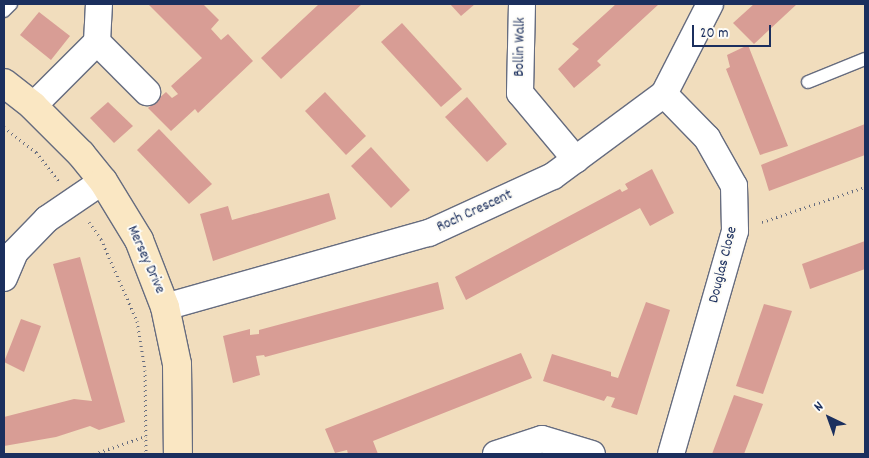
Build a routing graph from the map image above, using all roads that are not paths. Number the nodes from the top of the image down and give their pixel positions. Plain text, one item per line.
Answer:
1 (11, 4) edge
2 (99, 4) edge
3 (522, 4) edge
4 (710, 4) edge
5 (4, 11) edge
6 (97, 42) junction
7 (865, 58) edge
8 (808, 82) dead end
9 (4, 83) edge
10 (146, 92) dead end
11 (664, 94) junction
12 (33, 106) junction
13 (576, 160) junction
14 (103, 181) junction
15 (4, 278) edge
16 (164, 307) junction
17 (178, 454) edge
18 (496, 454) edge
19 (592, 454) edge
20 (671, 454) edge

1 - 5 lane
2 - 6 street
3 - 13 street, Bollin Walk
4 - 11 street, Roch Crescent
6 - 10 street
6 - 12 street
7 - 8 lane
9 - 12 street, Mersey Drive
11 - 13 street, Roch Crescent
11 - 20 street, Douglas Close
12 - 14 street, Mersey Drive
13 - 16 street, Roch Crescent
14 - 15 street
14 - 16 street, Mersey Drive
16 - 17 street, Mersey Drive
18 - 19 street

